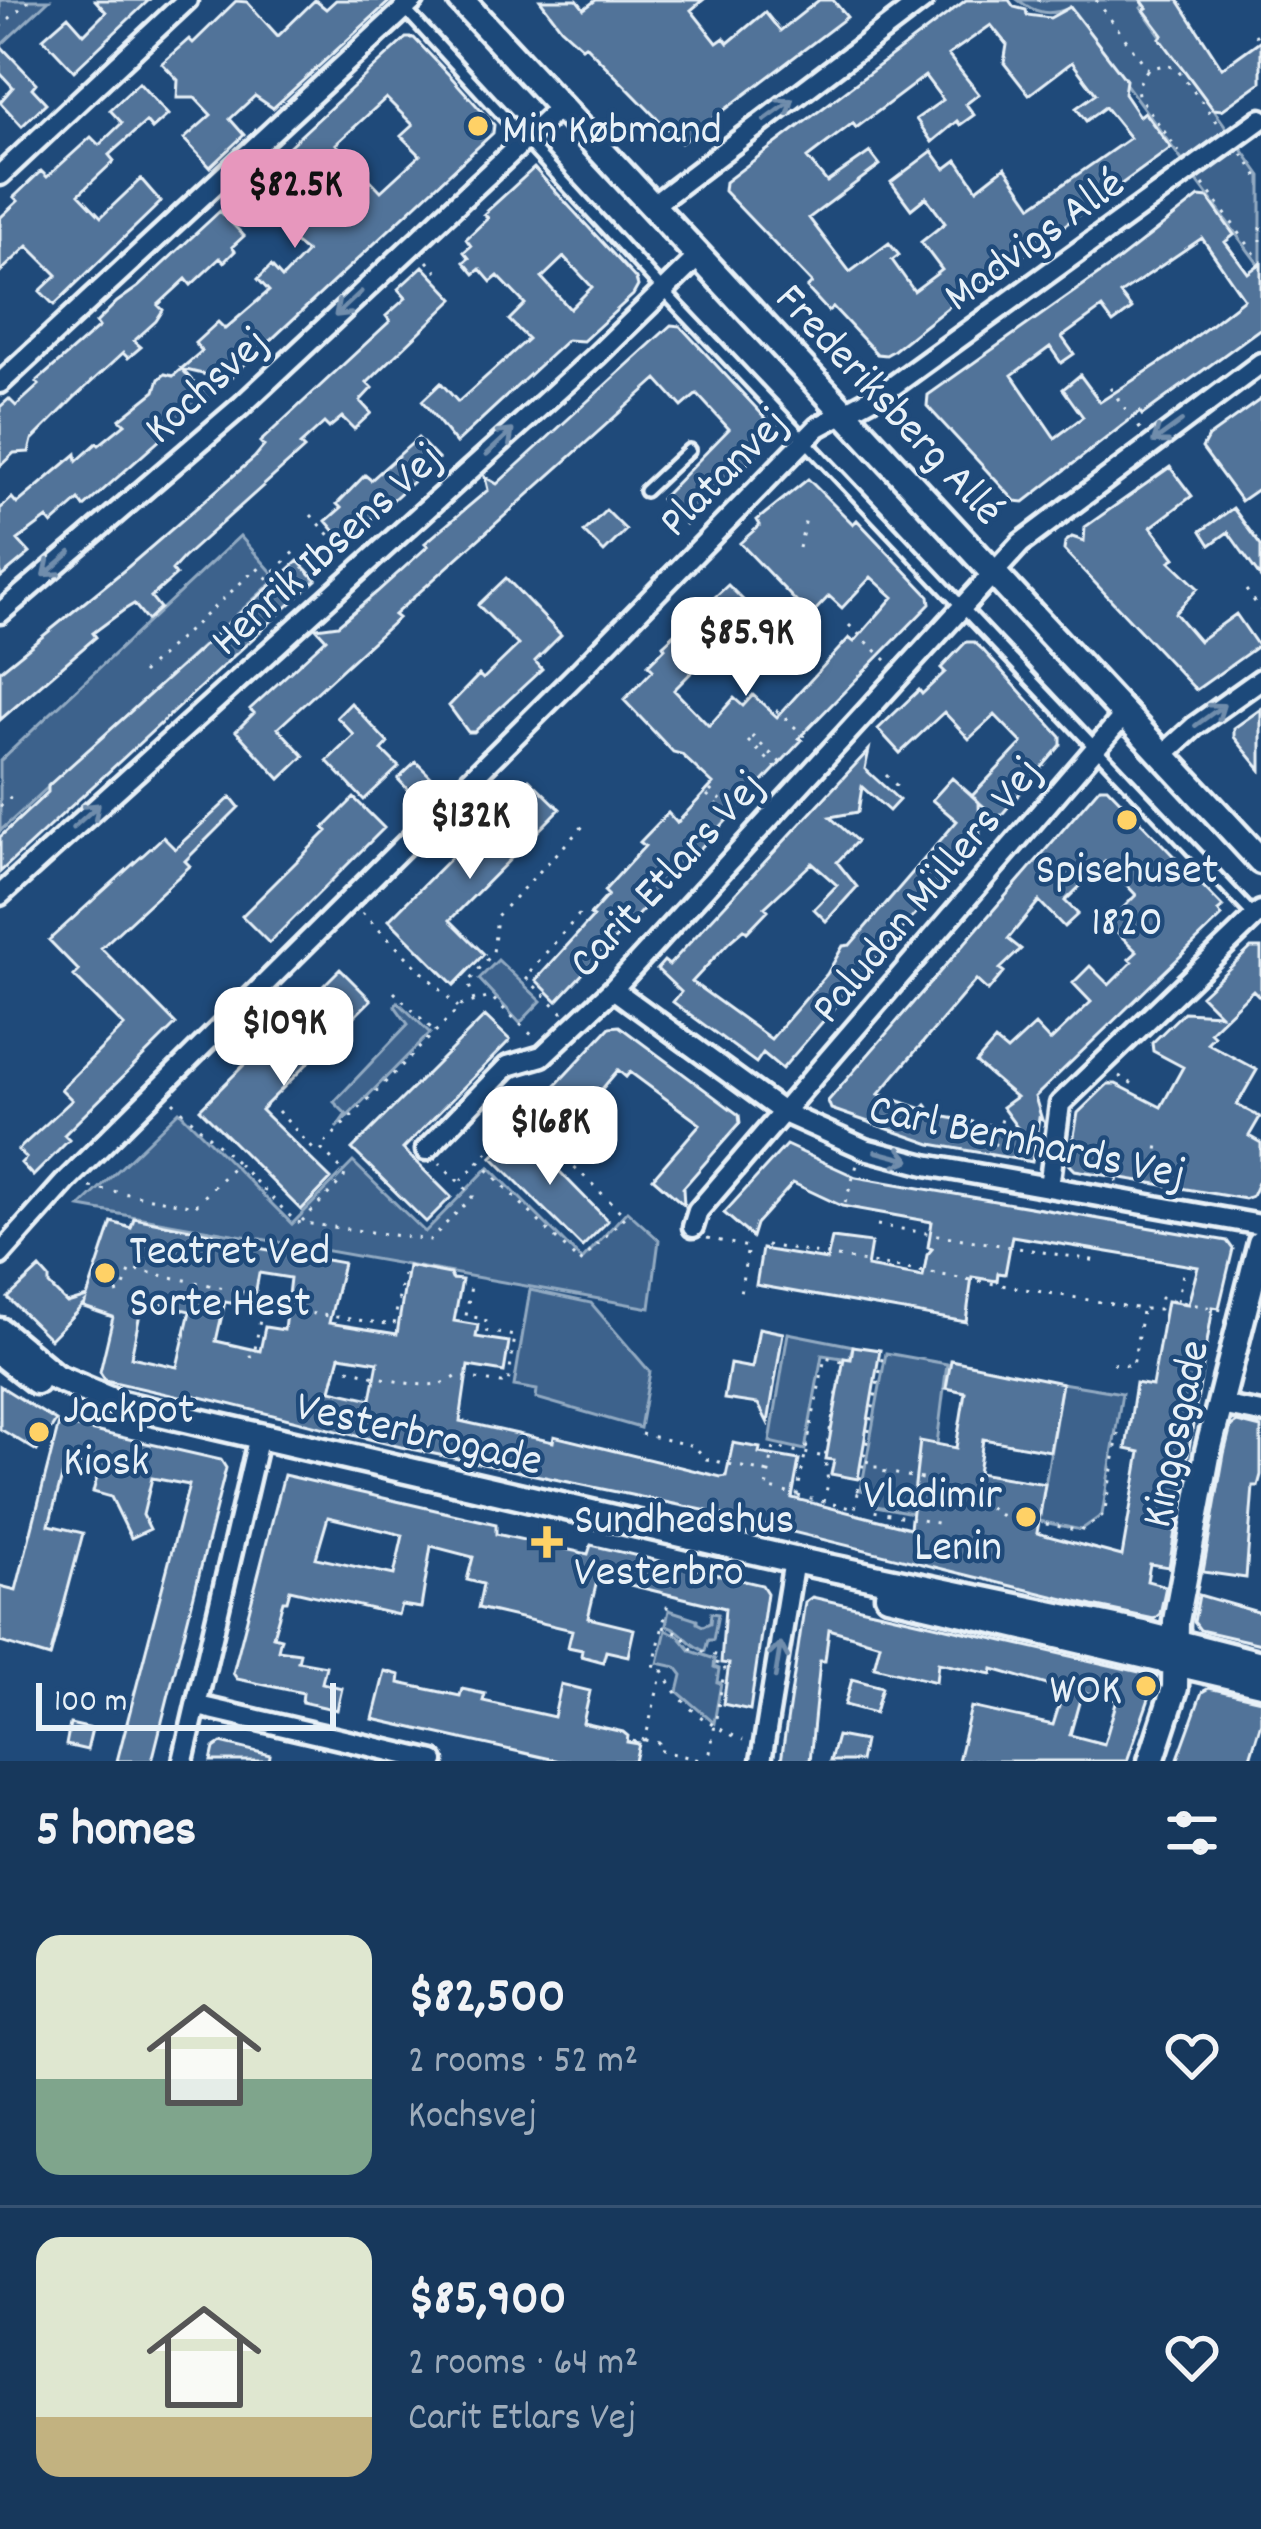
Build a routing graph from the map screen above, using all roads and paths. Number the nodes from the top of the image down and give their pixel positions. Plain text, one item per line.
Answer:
1 (30, 0) edge
2 (188, 0) edge
3 (923, 0) edge
4 (1037, 0) edge
5 (1049, 0) edge
6 (1096, 0) edge
7 (467, 2) edge
8 (410, 4) edge
9 (0, 13) edge
10 (7, 21) junction
11 (0, 27) edge
12 (1259, 31) edge
13 (1261, 43) edge
14 (560, 106) junction
15 (1261, 119) edge
16 (526, 139) junction
17 (1232, 140) junction
18 (0, 176) edge
19 (1261, 181) edge
20 (652, 206) junction
21 (1261, 227) edge
22 (1261, 241) edge
23 (1251, 248) dead end
24 (699, 256) junction
25 (663, 290) junction
26 (1261, 362) edge
27 (0, 383) edge
28 (1110, 388) dead end
29 (845, 412) junction
30 (806, 439) junction
31 (1150, 444) junction
32 (688, 450) dead end
33 (645, 491) dead end
34 (807, 514) dead end
35 (311, 515) dead end
36 (300, 547) dead end
37 (799, 548) dead end
38 (992, 572) junction
39 (348, 580) junction
40 (1246, 590) dead end
41 (962, 606) junction
42 (1261, 610) edge
43 (0, 613) edge
44 (849, 625) dead end
45 (901, 673) junction
46 (142, 674) dead end
47 (1261, 679) edge
48 (776, 710) dead end
49 (1125, 714) junction
50 (750, 738) dead end
51 (1095, 748) junction
52 (828, 754) junction
53 (1163, 754) junction
54 (886, 775) dead end
55 (800, 785) junction
56 (900, 789) dead end
57 (709, 792) dead end
58 (15, 793) dead end
59 (0, 807) edge
60 (587, 822) dead end
61 (756, 834) junction
62 (1261, 861) edge
63 (0, 895) edge
64 (347, 899) junction
65 (584, 910) dead end
66 (1259, 917) edge
67 (613, 989) junction
68 (394, 992) dead end
69 (475, 1002) junction
70 (459, 1008) junction
71 (574, 1023) junction
72 (435, 1032) junction
73 (548, 1051) junction
74 (501, 1073) junction
75 (159, 1088) junction
76 (278, 1111) dead end
77 (784, 1113) junction
78 (522, 1116) junction
79 (1002, 1119) dead end
80 (1158, 1145) dead end
81 (320, 1148) junction
82 (1124, 1148) dead end
83 (865, 1149) junction
84 (426, 1150) joint
85 (479, 1161) junction
86 (237, 1163) junction
87 (986, 1176) junction
88 (65, 1182) junction
89 (459, 1182) junction
90 (1049, 1187) junction
91 (1115, 1198) junction
92 (845, 1203) dead end
93 (1149, 1204) junction
94 (300, 1223) junction
95 (877, 1225) dead end
96 (1261, 1225) edge
97 (694, 1233) joint
98 (1261, 1243) edge
99 (766, 1245) dead end
100 (0, 1255) edge
101 (1098, 1261) dead end
102 (404, 1268) dead end
103 (1183, 1274) dead end
104 (471, 1286) dead end
105 (116, 1293) dead end
106 (739, 1299) dead end
107 (1177, 1302) junction
108 (262, 1306) junction
109 (1142, 1309) junction
110 (1242, 1315) junction
111 (0, 1331) edge
112 (0, 1353) edge
113 (883, 1353) dead end
114 (244, 1358) dead end
115 (1113, 1363) dead end
116 (348, 1369) dead end
117 (1221, 1405) junction
118 (1261, 1413) edge
119 (1119, 1429) dead end
120 (641, 1434) dead end
121 (257, 1444) junction
122 (805, 1453) junction
123 (825, 1457) junction
124 (864, 1461) junction
125 (769, 1473) junction
126 (932, 1481) dead end
127 (858, 1493) junction
128 (796, 1495) junction
129 (979, 1501) dead end
130 (824, 1502) junction
131 (937, 1523) dead end
132 (793, 1566) junction
133 (670, 1594) dead end
134 (662, 1627) junction
135 (1175, 1652) junction
136 (1261, 1664) edge
137 (663, 1668) junction
138 (1261, 1683) edge
139 (198, 1706) junction
140 (715, 1728) junction
141 (645, 1740) junction
142 (746, 1741) dead end
143 (634, 1743) dead end
144 (371, 1754) edge
145 (183, 1761) edge
146 (434, 1761) edge
147 (705, 1761) edge
148 (761, 1761) edge
149 (1151, 1761) edge

1 - 10 path
2 - 18 street
20 -> 3 street
4 - 5 path
6 - 17 path
7 - 14 street, Frederiksberg Allé
8 - 16 lane
8 - 27 street
9 - 10 path
10 - 11 path
12 - 13 path
14 - 16 street, Kochsvej
14 - 20 street, Frederiksberg Allé
15 - 17 street, Madvigs Allé
16 - 25 lane
16 -> 43 street, Kochsvej
17 - 19 path
17 - 29 street, Madvigs Allé
20 - 24 street, Frederiksberg Allé
21 - 22 path
22 - 23 path
24 - 25 street, Henrik Ibsens Vej
24 - 29 street, Frederiksberg Allé
25 - 30 lane
39 -> 25 street, Henrik Ibsens Vej
26 -> 31 street, Carit Etlars Vej
28 - 31 path
29 - 30 street, Platanvej
29 - 38 street, Frederiksberg Allé
30 - 41 lane
30 - 64 street, Platanvej
31 - 38 street, Carit Etlars Vej
32 - 33 lane
34 - 37 path
35 - 39 path
36 - 46 path
38 - 41 street, Carit Etlars Vej
38 - 49 street, Frederiksberg Allé
63 -> 39 street, Henrik Ibsens Vej
40 - 42 path
41 - 45 street, Carit Etlars Vej
41 - 51 lane
44 - 45 path
45 - 52 street, Carit Etlars Vej
53 -> 47 street
48 - 52 path
49 - 51 street, Paludan Müllers Vej
49 - 53 street, Frederiksberg Allé
50 - 55 path
51 - 66 lane
51 - 77 street, Paludan Müllers Vej
52 - 55 street, Carit Etlars Vej
53 - 62 street, Frederiksberg Allé
54 - 56 path
55 - 61 street, Carit Etlars Vej
57 - 61 path
58 - 59 path
60 - 69 path
61 - 67 street, Carit Etlars Vej
64 - 70 path
64 - 75 street, Platanvej
65 - 71 path
66 - 90 street
67 - 71 street, Carit Etlars Vej
67 - 77 street, Carl Bernhards Vej
68 - 72 path
69 - 70 path
69 - 73 path
70 - 72 path
71 - 73 street, Carit Etlars Vej
72 - 81 path
73 - 74 street, Carit Etlars Vej
74 - 78 path
74 - 84 street, Carit Etlars Vej
75 - 86 path
75 - 88 street, Platanvej
76 - 81 path
77 - 83 street, Carl Bernhards Vej
77 - 97 street
78 - 85 path
78 - 85 path
79 - 87 path
80 - 93 path
81 - 94 path
82 - 91 path
83 -> 87 street, Carl Bernhards Vej
83 - 92 path
84 - 89 path
85 - 89 path
86 - 88 path
86 - 94 path
87 - 90 street, Carl Bernhards Vej
88 - 100 street, Platanvej
89 - 94 path
90 - 91 street, Carl Bernhards Vej
91 - 93 street, Carl Bernhards Vej
93 - 96 street, Carl Bernhards Vej
95 - 101 path
97 - 106 path
98 - 110 street, Kingosgade
99 - 109 path
102 - 108 path
103 - 107 path
104 - 116 path
105 - 108 path
107 - 109 path
107 - 110 path
108 - 114 path
109 - 115 path
110 - 117 street, Kingosgade
111 - 121 street, Vesterbrogade
112 - 121 street, Vesterbrogade
113 - 124 path
117 - 118 street
117 - 135 street, Kingosgade
119 - 129 path
120 - 125 path
121 - 132 street, Vesterbrogade
121 - 139 street
122 - 123 path
122 - 123 path
122 - 125 path
122 - 128 path
123 - 130 path
124 - 126 path
124 - 127 path
125 - 128 path
127 - 130 path
127 - 131 path
128 - 130 path
132 - 135 street, Vesterbrogade
148 -> 132 street
133 - 134 path
134 - 137 path
134 - 140 path
135 - 136 street, Vesterbrogade
135 - 138 street, Vesterbrogade
135 - 149 street, Kingosgade
137 - 140 path
137 - 141 path
139 - 144 street
139 - 145 street
140 - 142 path
140 - 147 path
141 - 143 path
141 - 147 path
144 - 146 street

